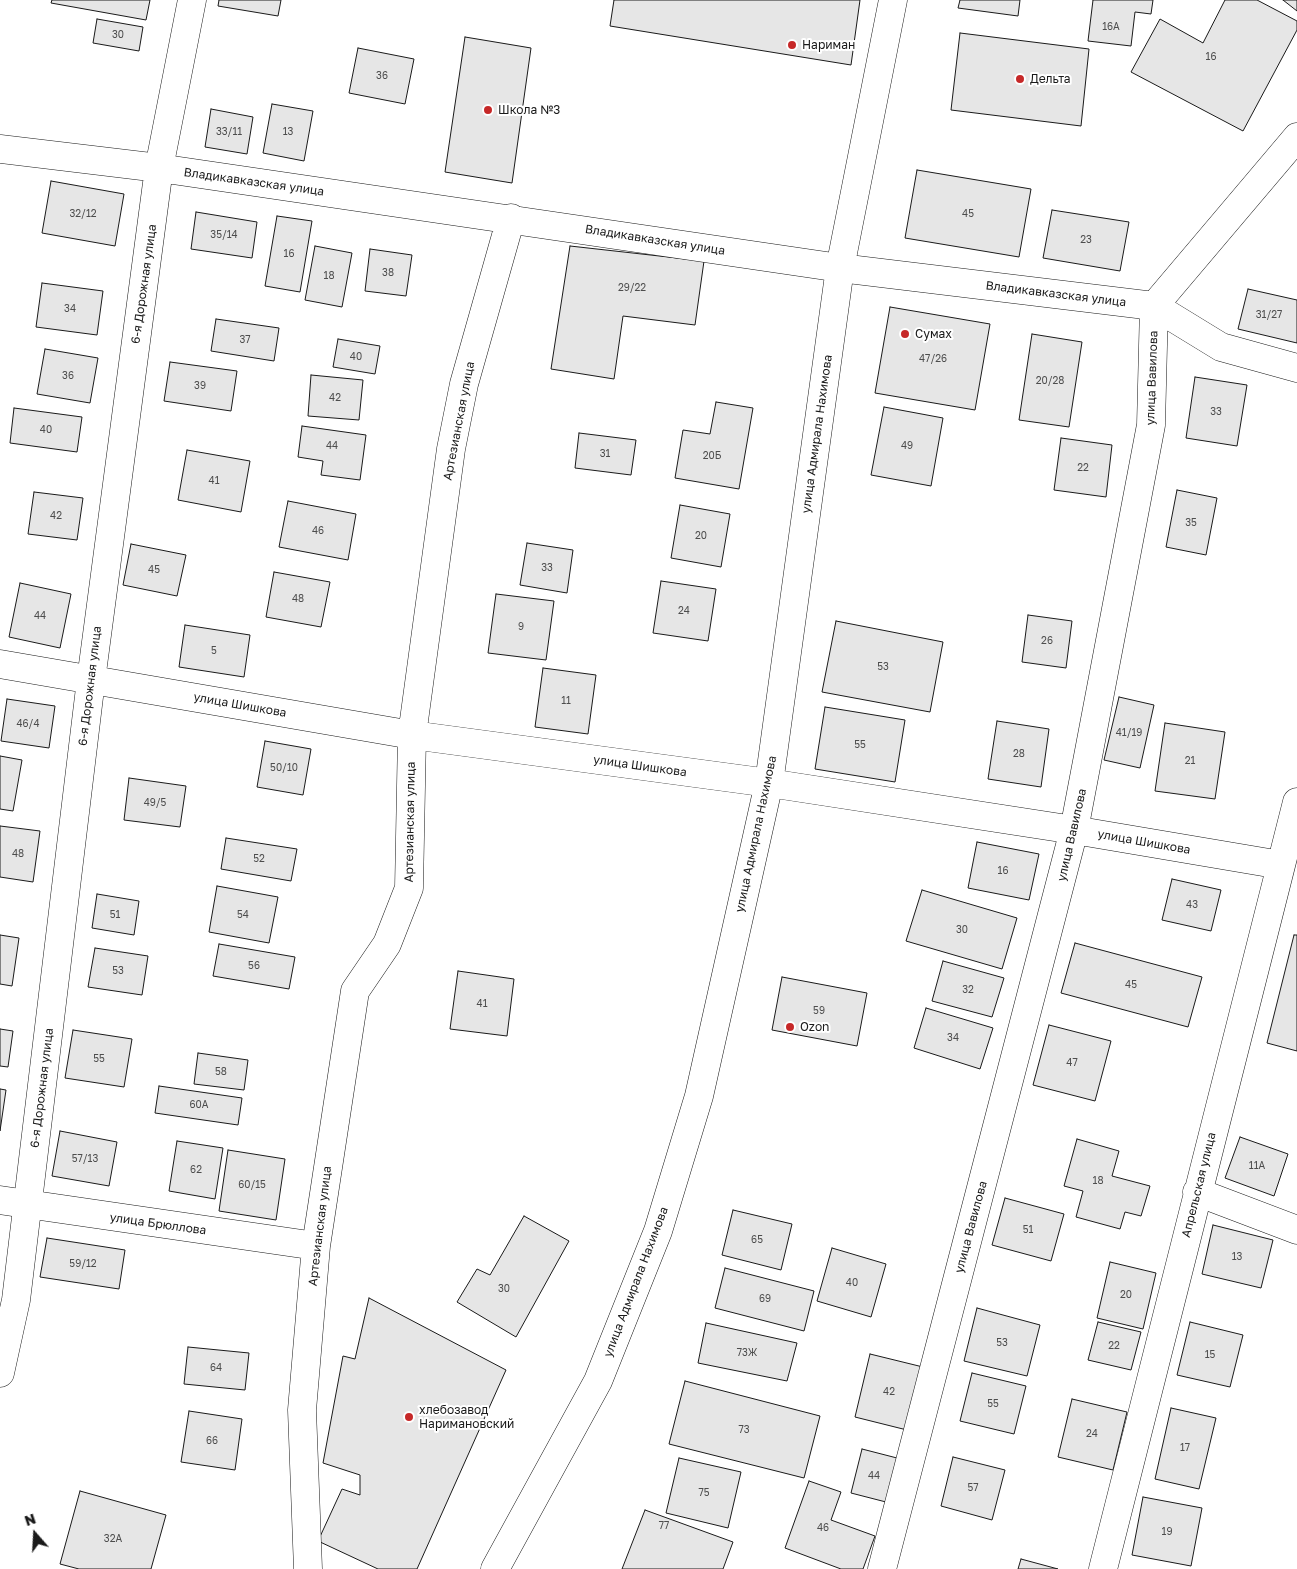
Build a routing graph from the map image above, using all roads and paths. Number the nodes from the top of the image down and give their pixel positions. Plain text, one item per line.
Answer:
1 (192, 0) edge
2 (893, 0) edge
3 (1297, 137) edge
4 (0, 149) edge
5 (160, 168) junction
6 (511, 218) junction
7 (840, 268) junction
8 (1154, 306) junction
9 (1297, 368) edge
10 (0, 664) edge
11 (91, 680) junction
12 (412, 735) junction
13 (769, 783) junction
14 (1297, 802) edge
15 (1074, 830) junction
16 (1280, 865) junction
17 (1197, 1192) junction
18 (0, 1200) edge
19 (28, 1205) junction
20 (1297, 1230) edge
21 (316, 1246) junction
22 (0, 1373) edge
23 (308, 1569) edge
24 (495, 1569) edge
25 (882, 1569) edge
26 (1103, 1569) edge

1 - 5 street, 6-я Дорожная улица
2 - 7 street, улица Адмирала Нахимова
3 - 8 street
4 - 5 street, Владикавказская улица
5 - 6 street, Владикавказская улица
5 - 11 street, 6-я Дорожная улица
6 - 7 street, Владикавказская улица
6 - 12 street, Артезианская улица
7 - 8 street, Владикавказская улица
7 - 13 street, улица Адмирала Нахимова
8 - 9 street, Владикавказская улица
8 - 15 street, улица Вавилова
10 - 11 street, улица Шишкова
11 - 12 street, улица Шишкова
11 - 19 street, 6-я Дорожная улица
12 - 13 street, улица Шишкова
12 - 21 street, Артезианская улица
13 - 15 street, улица Шишкова
13 - 24 street, улица Адмирала Нахимова
14 - 16 street, Апрельская улица
15 - 16 street, улица Шишкова
15 - 25 street, улица Вавилова
16 - 17 street, Апрельская улица
17 - 20 street
17 - 26 street, Апрельская улица
18 - 19 street, улица Брюллова
19 - 21 street, улица Брюллова
19 - 22 street, 6-я Дорожная улица
21 - 23 street, Артезианская улица

